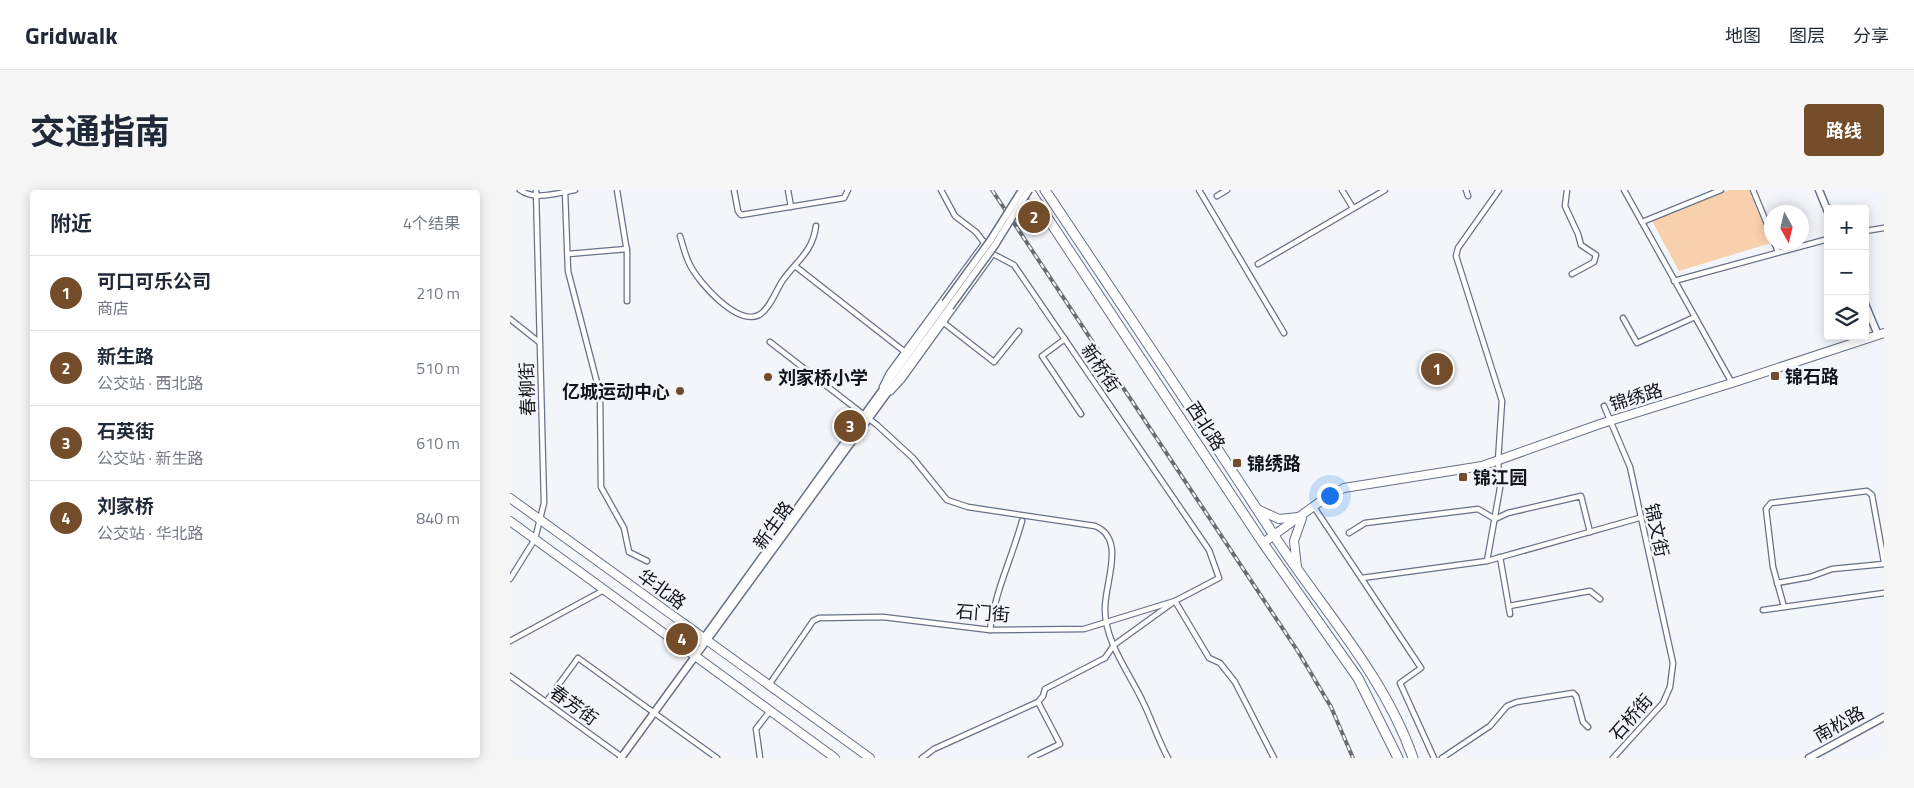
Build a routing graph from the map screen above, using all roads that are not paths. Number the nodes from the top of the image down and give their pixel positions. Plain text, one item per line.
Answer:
1 (520, 190) edge
2 (536, 190) edge
3 (575, 190) edge
4 (617, 190) edge
5 (734, 190) edge
6 (788, 190) edge
7 (848, 190) edge
8 (941, 190) edge
9 (1022, 190) edge
10 (1029, 190) edge
11 (1046, 190) edge
12 (1199, 190) edge
13 (1227, 190) edge
14 (1342, 190) edge
15 (1385, 190) edge
16 (1466, 190) edge
17 (1499, 190) edge
18 (1567, 190) edge
19 (1624, 190) edge
20 (1720, 190) edge
21 (1753, 190) edge
22 (1819, 190) edge
23 (565, 192) junction
24 (536, 196) junction
25 (1217, 196) dead end
26 (1468, 196) dead end
27 (1825, 205) edge
28 (791, 207) junction
29 (1353, 208) junction
30 (1764, 217) edge
31 (1642, 222) junction
32 (816, 226) dead end
33 (1884, 228) edge
34 (1869, 230) edge
35 (680, 236) dead end
36 (1824, 240) edge
37 (985, 242) junction
38 (627, 249) junction
39 (1778, 252) joint
40 (568, 254) junction
41 (993, 254) junction
42 (1258, 264) dead end
43 (795, 266) junction
44 (1572, 274) dead end
45 (1674, 281) junction
46 (627, 301) dead end
47 (948, 305) junction
48 (1869, 312) edge
49 (1695, 317) junction
50 (1623, 318) dead end
51 (510, 319) edge
52 (944, 323) junction
53 (1019, 331) dead end
54 (1284, 333) dead end
55 (1881, 334) edge
56 (1065, 339) junction
57 (539, 342) junction
58 (770, 342) dead end
59 (904, 352) junction
60 (1732, 383) junction
61 (882, 396) junction
62 (1604, 406) dead end
63 (1081, 414) dead end
64 (867, 417) junction
65 (1609, 421) junction
66 (1498, 461) junction
67 (510, 498) edge
68 (1314, 507) junction
69 (1258, 509) junction
70 (1302, 516) junction
71 (1639, 518) junction
72 (540, 519) junction
73 (1495, 519) junction
74 (510, 521) edge
75 (1022, 521) dead end
76 (1590, 532) junction
77 (1349, 533) dead end
78 (1274, 536) junction
79 (534, 539) junction
80 (1263, 543) junction
81 (1500, 557) junction
82 (646, 561) dead end
83 (1487, 561) junction
84 (1884, 563) edge
85 (1297, 568) junction
86 (1219, 578) joint
87 (1362, 578) junction
88 (510, 579) edge
89 (1777, 583) junction
90 (604, 590) junction
91 (1884, 593) edge
92 (1600, 599) dead end
93 (1175, 601) junction
94 (1509, 606) junction
95 (1784, 607) junction
96 (1764, 610) dead end
97 (1510, 614) dead end
98 (1107, 622) junction
99 (990, 630) junction
100 (705, 639) junction
101 (510, 641) edge
102 (1114, 645) junction
103 (697, 657) junction
104 (1673, 663) joint
105 (510, 676) edge
106 (769, 685) junction
107 (546, 702) junction
108 (1038, 702) junction
109 (770, 710) junction
110 (655, 713) junction
111 (1884, 717) edge
112 (1588, 727) dead end
113 (622, 757) edge
114 (716, 758) edge
115 (760, 758) edge
116 (835, 758) edge
117 (870, 758) edge
118 (922, 758) edge
119 (1031, 758) edge
120 (1168, 758) edge
121 (1274, 758) edge
122 (1398, 758) edge
123 (1413, 758) edge
124 (1434, 758) edge
125 (1442, 758) edge
126 (1613, 758) edge
127 (1809, 758) edge

1 - 24 street
2 - 24 street, 春柳街
3 - 23 street
4 - 38 street
5 - 28 street
6 - 28 street
7 - 28 street
8 - 37 street, 新桥街
9 - 47 main road, 新生路, bridge
10 - 47 main road, 新生路, bridge
10 - 80 highway, 西北路
11 - 69 highway, 西北路
12 - 54 street
13 - 25 street
14 - 29 street
15 - 29 street
16 - 26 street
17 - 66 street
18 - 44 street
19 - 31 street
20 - 31 street
21 - 30 street
22 - 27 main road
23 - 24 street
23 - 40 street
24 - 57 street, 春柳街
29 - 42 street
31 - 45 street
32 - 43 street
33 - 34 street
35 - 43 street
36 - 39 street
37 - 41 street, 新桥街
37 - 59 street
38 - 40 street
38 - 46 street
39 - 45 street
40 - 82 street
41 - 52 street
41 - 56 street, 新桥街
43 - 59 street
45 - 49 street
47 - 61 main road, 新生路
48 - 55 main road
49 - 50 street
49 - 60 street
51 - 57 street
52 - 53 street
52 - 61 street
55 - 60 main road, 锦绣路
56 - 63 street
56 - 86 street, 新桥街
57 - 72 street, 春柳街
58 - 64 street
59 - 61 street
60 - 65 main road, 锦绣路
61 - 64 main road, 新生路
62 - 65 street, 锦文街
64 - 98 street
64 - 100 main road, 新生路
65 - 66 main road, 锦绣路
65 - 71 street, 锦文街
66 - 68 main road, 锦绣路
66 - 73 street
67 - 72 main road, 华北路
68 - 70 main road, 锦绣路
68 - 87 street
69 - 70 main road
69 - 78 highway, 西北路
70 - 78 main road, 锦绣路
70 - 85 main road
71 - 76 street
71 - 104 street, 锦文街
72 - 79 street, 春柳街
72 - 100 main road, 华北路
73 - 76 street
73 - 77 street
73 - 83 street
74 - 79 main road, 华北路
75 - 99 street
76 - 81 street
78 - 80 main road, 锦绣路
78 - 85 highway, 西北路
79 - 88 street, 春柳街
79 - 90 main road, 华北路
80 - 122 highway, 西北路
81 - 83 street
81 - 94 street
83 - 87 street
84 - 89 street
84 - 89 street
85 - 123 highway, 西北路
86 - 93 street, 石门街
87 - 124 street
89 - 95 street
90 - 101 street
90 - 103 main road, 华北路
91 - 95 street
92 - 94 street
93 - 98 street, 石门街
93 - 102 street
93 - 121 street
94 - 97 street
95 - 96 street
98 - 99 street, 石门街
98 - 102 street
99 - 106 street, 石门街
100 - 103 main road, 新生路
100 - 106 main road, 华北路
102 - 108 street
102 - 120 street
103 - 109 main road, 华北路
103 - 110 main road, 新生路
104 - 126 street, 石桥街
105 - 107 street, 春芳街
106 - 117 main road, 华北路
107 - 110 street
107 - 113 street, 春芳街
108 - 118 street
108 - 119 street
109 - 115 street
109 - 116 main road, 华北路
110 - 113 main road, 新生路
110 - 114 street
111 - 127 main road, 南松路
112 - 125 street

